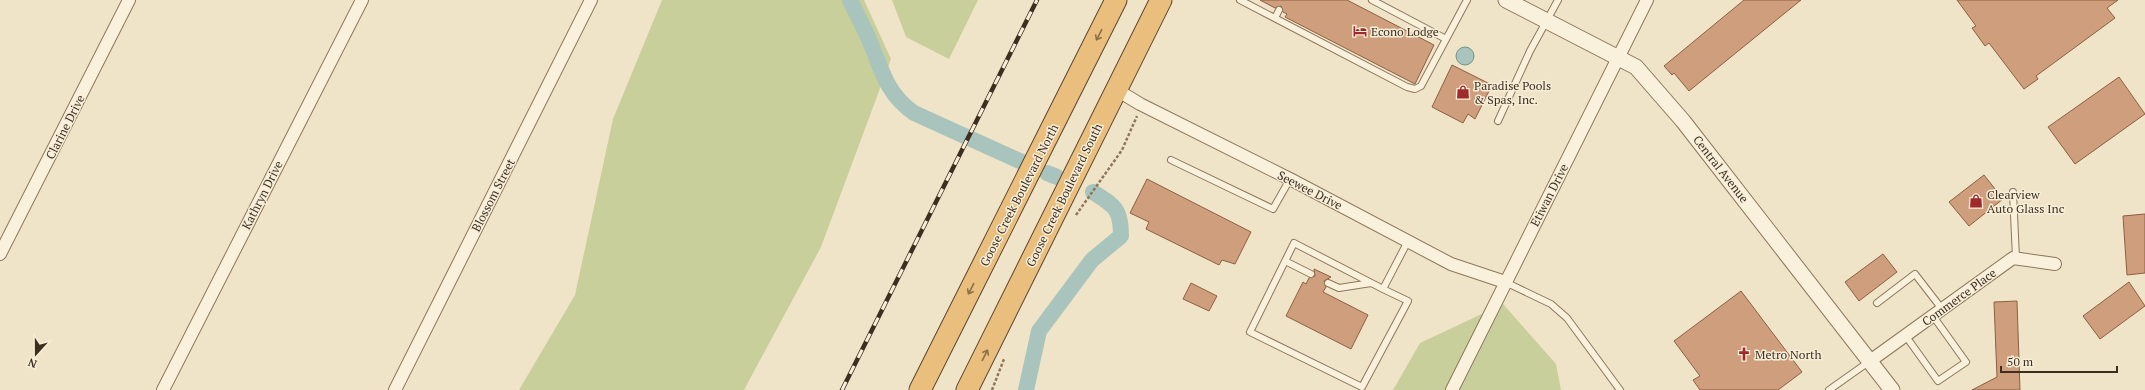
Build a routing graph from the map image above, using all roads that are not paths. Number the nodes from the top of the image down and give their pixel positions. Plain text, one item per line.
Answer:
1 (129, 0) edge
2 (362, 0) edge
3 (591, 0) edge
4 (1116, 0) edge
5 (1161, 0) edge
6 (1240, 0) edge
7 (1372, 0) edge
8 (1468, 0) edge
9 (1506, 0) edge
10 (1558, 0) edge
11 (1647, 0) edge
12 (1280, 10) dead end
13 (1275, 18) junction
14 (1546, 20) junction
15 (1446, 39) junction
16 (1618, 56) junction
17 (1117, 90) junction
18 (1498, 121) dead end
19 (1171, 160) dead end
20 (1290, 179) junction
21 (2013, 192) dead end
22 (1408, 241) junction
23 (0, 254) edge
24 (2016, 258) junction
25 (1285, 260) junction
26 (2055, 264) dead end
27 (1311, 274) dead end
28 (1371, 282) junction
29 (1505, 282) junction
30 (1328, 283) dead end
31 (1383, 289) junction
32 (1877, 303) dead end
33 (1937, 312) junction
34 (1905, 335) junction
35 (1870, 361) junction
36 (163, 390) edge
37 (395, 390) edge
38 (920, 390) edge
39 (967, 390) edge
40 (1452, 390) edge
41 (1620, 390) edge
42 (1829, 390) edge
43 (1892, 390) edge

1 - 23 street, Clarine Drive
2 - 36 street, Kathryn Drive
3 - 37 street, Blossom Street
4 -> 38 highway, Goose Creek Boulevard North
5 - 17 highway, Goose Creek Boulevard South
6 - 13 lane
7 - 15 lane
8 - 15 lane
9 - 14 street, Central Avenue
10 - 14 lane
11 - 16 street, Etiwan Drive
12 - 13 lane
13 - 15 lane
14 - 16 street, Central Avenue
14 - 18 lane
16 - 29 street, Etiwan Drive
16 - 35 street, Central Avenue
17 - 20 street, Seewee Drive
39 -> 17 highway, Goose Creek Boulevard South
19 - 20 lane
20 - 22 street, Seewee Drive
21 - 24 lane
22 - 29 street, Seewee Drive
22 - 31 lane
24 - 26 street
24 - 33 street, Commerce Place
25 - 27 lane
25 - 28 lane
25 - 31 lane
28 - 30 lane
28 - 31 lane
29 - 40 street, Etiwan Drive
29 - 41 lane
32 - 33 lane
33 - 34 street, Commerce Place
33 - 34 lane
34 - 35 street, Commerce Place
35 - 42 lane
35 - 43 street, Central Avenue

